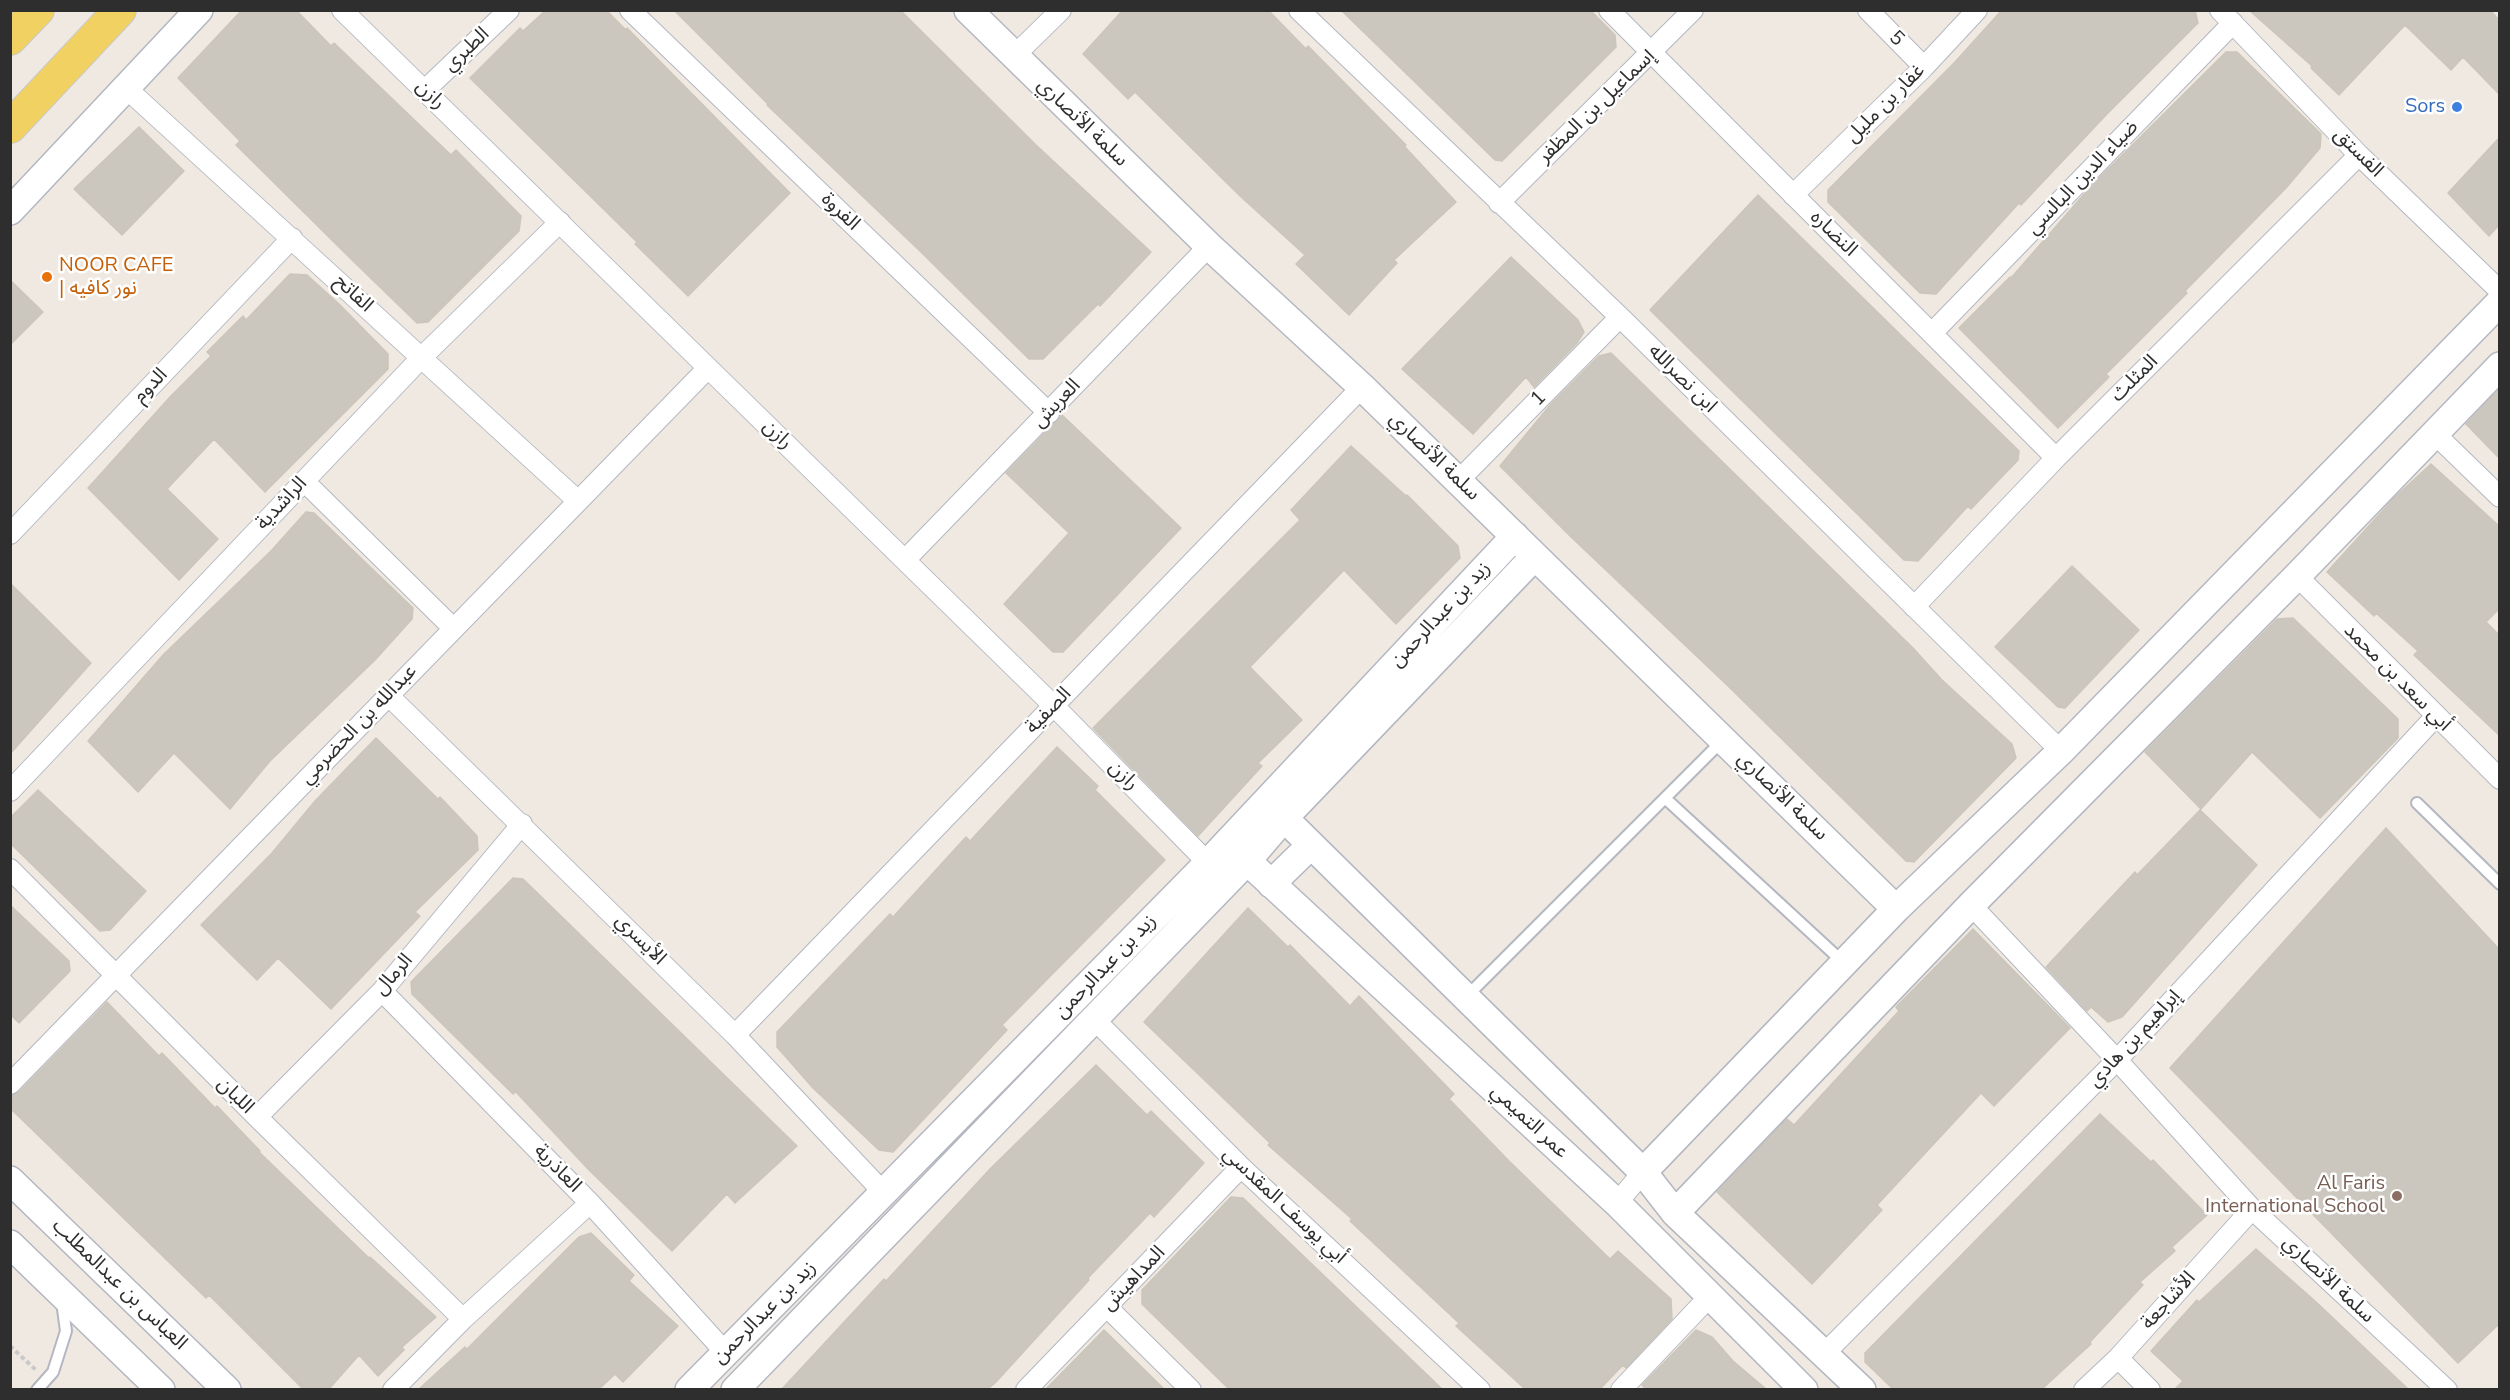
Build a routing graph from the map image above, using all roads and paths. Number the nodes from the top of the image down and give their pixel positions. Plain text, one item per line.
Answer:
1 (38, 10) edge
2 (120, 10) edge
3 (199, 10) edge
4 (342, 10) edge
5 (509, 10) edge
6 (630, 10) edge
7 (968, 10) edge
8 (1061, 10) edge
9 (1299, 10) edge
10 (1609, 10) edge
11 (1693, 10) edge
12 (1868, 10) edge
13 (1977, 10) edge
14 (2227, 17) edge
15 (10, 39) edge
16 (1652, 54) junction
17 (1014, 56) junction
18 (1924, 67) junction
19 (126, 88) junction
20 (425, 90) junction
21 (10, 127) edge
22 (2359, 155) junction
23 (1793, 195) junction
24 (1499, 203) junction
25 (10, 211) edge
26 (560, 222) junction
27 (292, 238) junction
28 (1209, 246) junction
29 (2499, 291) edge
30 (2499, 303) edge
31 (1620, 317) junction
32 (1934, 332) junction
33 (422, 357) junction
34 (2499, 366) edge
35 (708, 368) junction
36 (1362, 387) junction
37 (1049, 413) junction
38 (2434, 433) junction
39 (2056, 458) junction
40 (304, 481) junction
41 (1458, 481) junction
42 (2499, 497) edge
43 (578, 501) junction
44 (10, 534) edge
45 (1515, 536) junction
46 (1535, 556) junction
47 (905, 560) junction
48 (2297, 576) junction
49 (1914, 607) junction
50 (453, 628) junction
51 (388, 695) junction
52 (1054, 706) junction
53 (2434, 717) junction
54 (1723, 740) junction
55 (2061, 750) junction
56 (2499, 778) edge
57 (10, 791) edge
58 (1665, 798) junction
59 (2417, 803) dead end
60 (1284, 818) junction
61 (522, 824) junction
62 (1311, 845) junction
63 (1247, 861) junction
64 (1208, 863) junction
65 (10, 869) edge
66 (1271, 884) junction
67 (2499, 884) edge
68 (1971, 905) junction
69 (1896, 909) junction
70 (1844, 963) junction
71 (115, 974) junction
72 (382, 991) junction
73 (1466, 998) junction
74 (1093, 1018) junction
75 (735, 1035) junction
76 (2117, 1060) junction
77 (10, 1084) edge
78 (256, 1117) junction
79 (1241, 1167) junction
80 (1643, 1172) junction
81 (10, 1180) edge
82 (884, 1193) junction
83 (590, 1203) junction
84 (1617, 1203) junction
85 (2252, 1209) junction
86 (1675, 1213) junction
87 (10, 1244) edge
88 (60, 1292) junction
89 (1710, 1296) junction
90 (1107, 1307) junction
91 (463, 1319) junction
92 (168, 1333) junction
93 (10, 1346) edge
94 (726, 1353) junction
95 (1825, 1353) junction
96 (2118, 1358) junction
97 (45, 1380) junction
98 (154, 1383) edge
99 (37, 1389) edge
100 (171, 1389) edge
101 (206, 1389) edge
102 (227, 1389) edge
103 (393, 1389) edge
104 (689, 1389) edge
105 (735, 1389) edge
106 (1026, 1389) edge
107 (1191, 1389) edge
108 (1480, 1389) edge
109 (1621, 1389) edge
110 (1804, 1389) edge
111 (1862, 1389) edge
112 (2084, 1389) edge
113 (2150, 1389) edge
114 (2447, 1389) edge

1 - 15 main road
2 - 21 main road
3 - 19 street
4 - 20 street, رازن
5 - 20 street, الطبري
6 - 37 street, الفروة
7 - 17 street, سلمة الأنصاري
8 - 17 street
9 - 24 street, ابن نصرالله
10 - 16 street, النضاره
11 - 16 street, إسماعيل بن المظفر
12 - 18 street, 5
13 - 18 street, غفار بن مليل
14 - 22 street, الفستق
14 - 32 street, ضياء الدين البالسي
16 - 23 street, النضاره
16 - 24 street, إسماعيل بن المظفر
17 - 28 street, سلمة الأنصاري
18 - 23 street, غفار بن مليل
19 - 25 street
19 - 27 street, الفاتح
20 - 26 street, رازن
22 - 29 street, الفستق
22 - 39 street, المثلث
23 - 32 street, النضاره
24 - 31 street, ابن نصرالله
26 - 33 street, الراشدية
26 - 35 street, رازن
27 - 33 street, الفاتح
27 - 44 street, الدوم
28 - 36 street, سلمة الأنصاري
28 - 37 street, العريش
30 - 55 street
31 - 41 street, 1
31 - 49 street, ابن نصرالله
32 - 39 street, النضاره
33 - 40 street, الراشدية
33 - 43 street, الفاتح
34 - 38 street
35 - 43 street, عبدالله بن الحضرمي
35 - 47 street, رازن
36 - 41 street, سلمة الأنصاري
36 - 52 street, الصفية
37 - 47 street, العريش
38 - 42 street
38 - 48 street
39 - 49 street, المثلث
40 - 50 street
40 - 57 street, الراشدية
41 - 45 street, سلمة الأنصاري
43 - 50 street, عبدالله بن الحضرمي
45 - 46 street, سلمة الأنصاري
45 - 64 street, زيد بن عبدالرحمن
46 - 54 street, سلمة الأنصاري
46 - 60 street, زيد بن عبدالرحمن
47 - 52 street, رازن
48 - 53 street, أبي سعد بن محمد
48 - 68 street
49 - 55 street, ابن نصرالله
50 - 51 street, عبدالله بن الحضرمي
51 - 61 street, الأيسري
51 - 71 street, عبدالله بن الحضرمي
52 - 64 street, رازن
52 - 75 street, الصفية
53 - 56 street, أبي سعد بن محمد
53 - 76 street, إبراهيم بن هادي
54 - 58 lane
54 - 69 street, سلمة الأنصاري
55 - 69 street
58 - 70 lane
58 - 73 lane
59 - 67 lane
60 - 62 street
60 - 63 street, زيد بن عبدالرحمن
61 - 72 street, الرمال
61 - 75 street, الأيسري
62 - 66 street
62 - 73 street
63 - 66 street, عمر التميمي
63 - 74 street, زيد بن عبدالرحمن
64 - 82 street, زيد بن عبدالرحمن
65 - 71 street, اللبان
66 - 84 street, عمر التميمي
68 - 76 street, سلمة الأنصاري
68 - 86 street
69 - 70 street
70 - 80 street
71 - 77 street, عبدالله بن الحضرمي
71 - 78 street, اللبان
72 - 78 street, الرمال
72 - 83 street, العاذرية
73 - 80 street
74 - 79 street, أبي يوسف المقدسي
74 - 105 street, زيد بن عبدالرحمن
75 - 82 street, الأيسري
76 - 85 street, سلمة الأنصاري
76 - 95 street, إبراهيم بن هادي
78 - 91 street, اللبان
79 - 90 street, المداهيش
79 - 108 street, أبي يوسف المقدسي
80 - 84 street
80 - 86 street
81 - 92 street, العباس بن عبدالمطلب
82 - 94 street, زيد بن عبدالرحمن
83 - 91 street
83 - 94 street, العاذرية
84 - 89 street, عمر التميمي
85 - 96 street, الأشاجعة
85 - 114 street, سلمة الأنصاري
86 - 95 street
87 - 88 street
88 - 97 lane
88 - 98 street
89 - 109 street
89 - 110 street, عمر التميمي
90 - 106 street, المداهيش
90 - 107 street
91 - 103 street
92 - 101 street
92 - 102 street, العباس بن عبدالمطلب
93 - 97 path
94 - 104 street, زيد بن عبدالرحمن
95 - 111 street
96 - 112 street, الأشاجعة
96 - 113 street
97 - 99 lane
98 - 100 street

